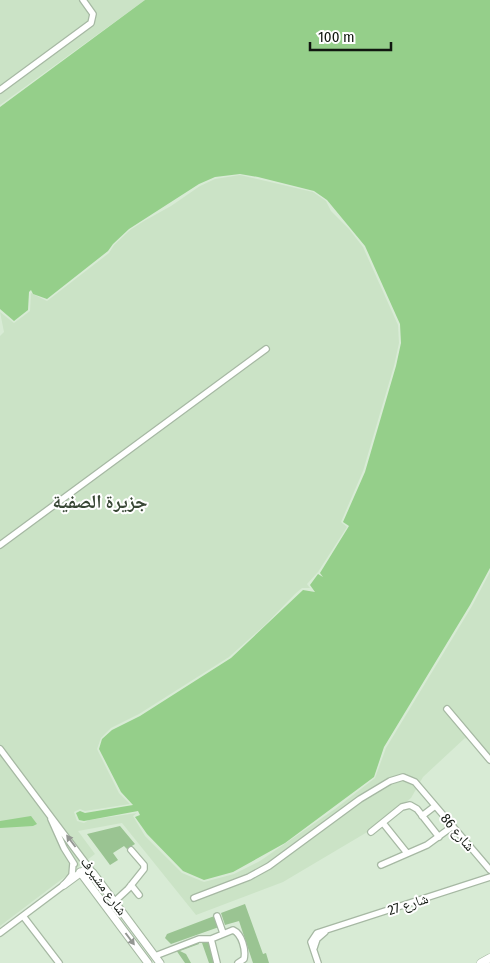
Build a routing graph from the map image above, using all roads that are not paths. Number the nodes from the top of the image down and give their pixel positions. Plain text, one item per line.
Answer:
1 (83, 0) edge
2 (0, 90) edge
3 (266, 348) dead end
4 (0, 545) edge
5 (448, 709) dead end
6 (0, 749) edge
7 (490, 760) edge
8 (435, 806) junction
9 (46, 811) junction
10 (422, 816) junction
11 (383, 823) junction
12 (452, 826) junction
13 (371, 832) dead end
14 (439, 837) junction
15 (132, 850) dead end
16 (407, 854) junction
17 (73, 863) junction
18 (381, 865) dead end
19 (490, 870) edge
20 (80, 872) junction
21 (93, 873) junction
22 (490, 877) edge
23 (87, 882) junction
24 (64, 885) junction
25 (131, 885) junction
26 (139, 895) dead end
27 (194, 898) dead end
28 (114, 902) junction
29 (23, 916) junction
30 (217, 916) dead end
31 (0, 933) edge
32 (223, 933) junction
33 (211, 939) junction
34 (155, 956) junction
35 (490, 958) edge
36 (59, 963) edge
37 (148, 963) edge
38 (160, 963) edge
39 (216, 963) edge
40 (238, 963) edge
41 (318, 963) edge
42 (481, 963) edge

1 - 2 street
3 - 4 street
5 - 7 street
6 - 9 street, شارع مشيرف
8 - 10 street
8 - 12 street, شارع 86
8 - 27 street, شارع 86
9 - 17 street, شارع مشيرف
21 -> 9 street, شارع مشيرف
10 - 11 street
10 - 14 street
11 - 13 street
11 - 16 street
12 - 14 street
12 - 19 street, شارع 86
14 - 16 street
15 - 25 street
16 - 18 street
17 - 20 street, شارع مشيرف
17 - 24 street
20 - 21 street
20 - 23 street, شارع مشيرف
20 - 24 street
21 - 28 street, شارع مشيرف
22 - 41 street, شارع 27
23 - 24 street
23 -> 37 street, شارع مشيرف
24 - 29 street
25 - 26 street
25 - 28 street
28 - 34 street, شارع مشيرف
29 - 31 street
29 - 36 street
30 - 32 street
32 - 33 street
32 - 40 street
33 - 34 street
33 - 39 street
34 - 38 street, شارع مشيرف
35 - 42 main road

